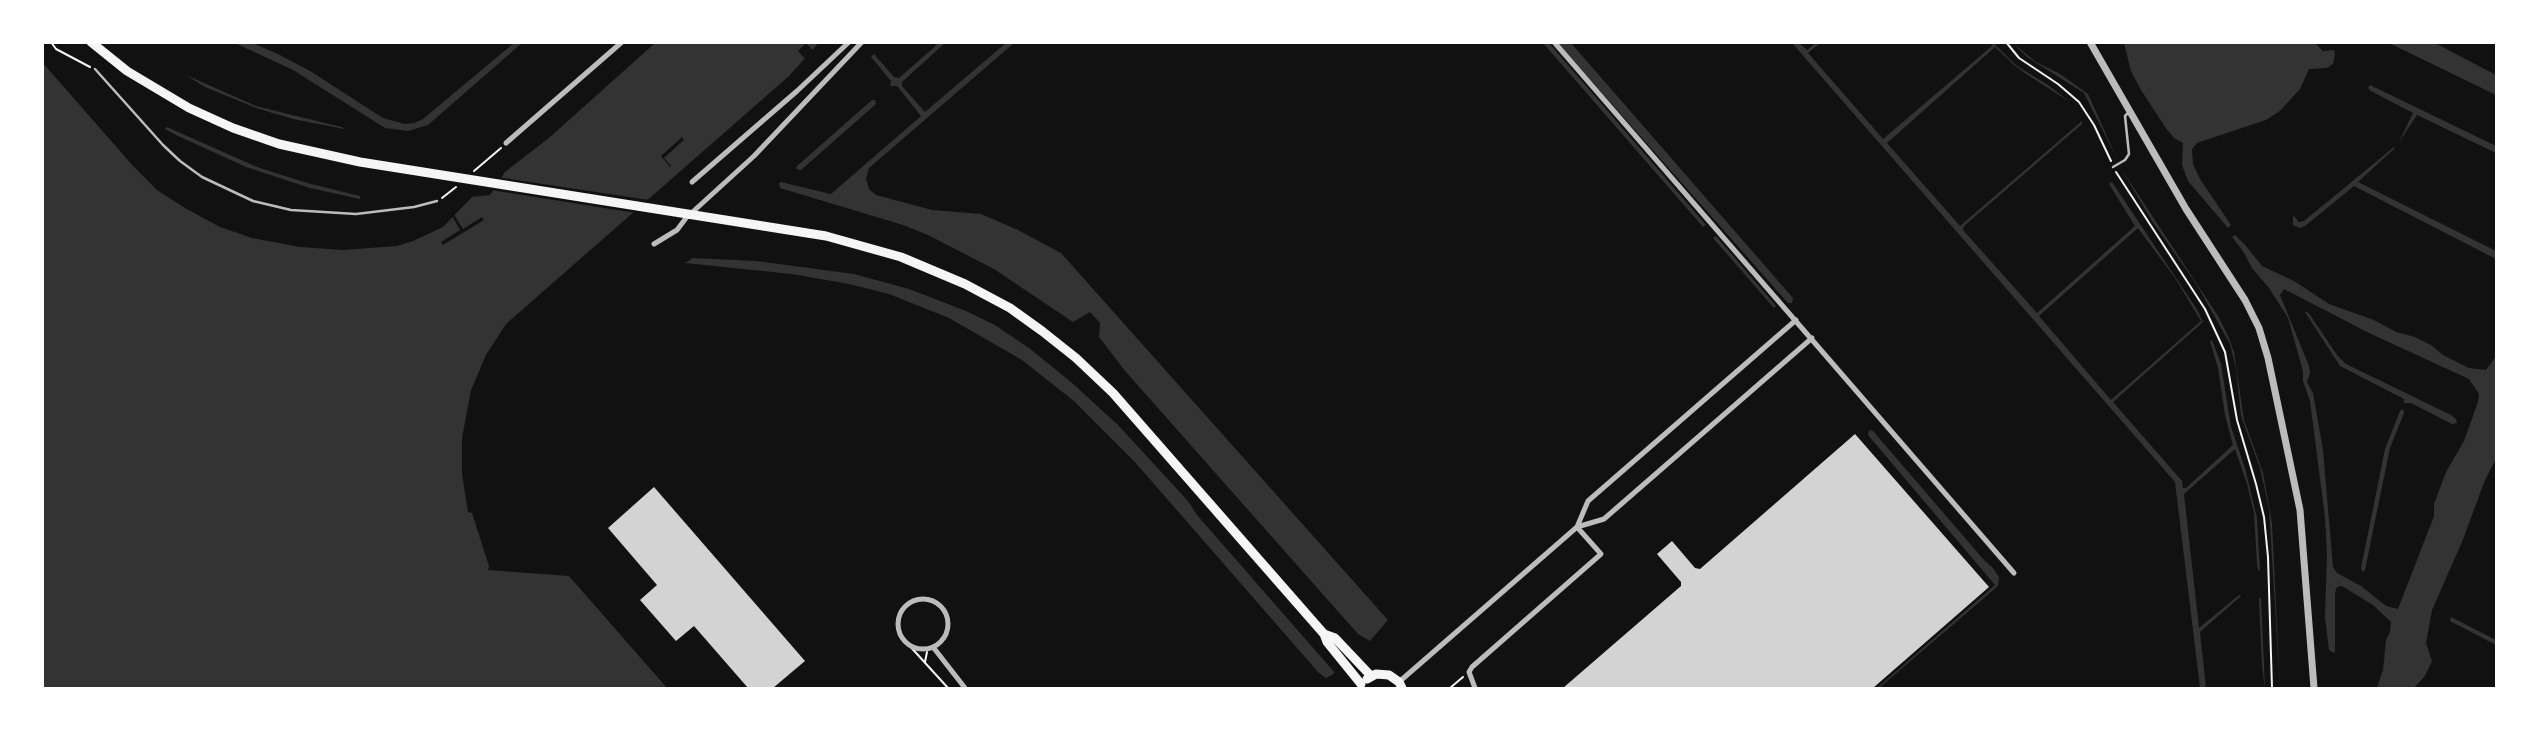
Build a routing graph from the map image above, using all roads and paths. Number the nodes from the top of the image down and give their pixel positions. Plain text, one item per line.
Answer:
1 (51, 42) edge
2 (91, 42) edge
3 (622, 42) edge
4 (849, 42) edge
5 (862, 42) edge
6 (1554, 42) edge
7 (2006, 42) edge
8 (2090, 42) edge
9 (95, 70) joint
10 (2130, 111) junction
11 (506, 143) joint
12 (2114, 167) junction
13 (473, 172) dead end
14 (462, 182) dead end
15 (692, 182) dead end
16 (438, 201) joint
17 (654, 244) dead end
18 (1796, 320) junction
19 (1812, 338) junction
20 (1577, 527) junction
21 (2014, 573) dead end
22 (1324, 634) junction
23 (906, 643) junction
24 (932, 647) junction
25 (925, 662) junction
26 (1469, 672) junction
27 (1371, 676) junction
28 (1400, 685) edge
29 (1360, 686) edge
30 (948, 688) edge
31 (964, 688) edge
32 (1450, 688) edge
33 (1475, 688) edge
34 (2272, 688) edge
35 (2314, 688) edge

1 - 9 path
2 - 22 main road
3 - 11 street
4 - 15 street
5 - 17 street
6 - 18 street
7 - 12 path
8 - 10 street
9 - 16 lane
10 - 12 lane
10 - 35 street
11 - 13 path
12 - 34 path
14 - 16 path
18 - 19 street
18 - 20 street
19 - 20 street
19 - 21 street
20 - 26 street
20 - 28 street
22 - 27 main road
22 - 29 main road
23 - 24 street
23 - 24 street
23 - 25 path
24 - 25 path
24 - 31 street
25 - 30 path
26 - 32 path
26 - 33 street
27 - 28 main road
27 - 29 main road

